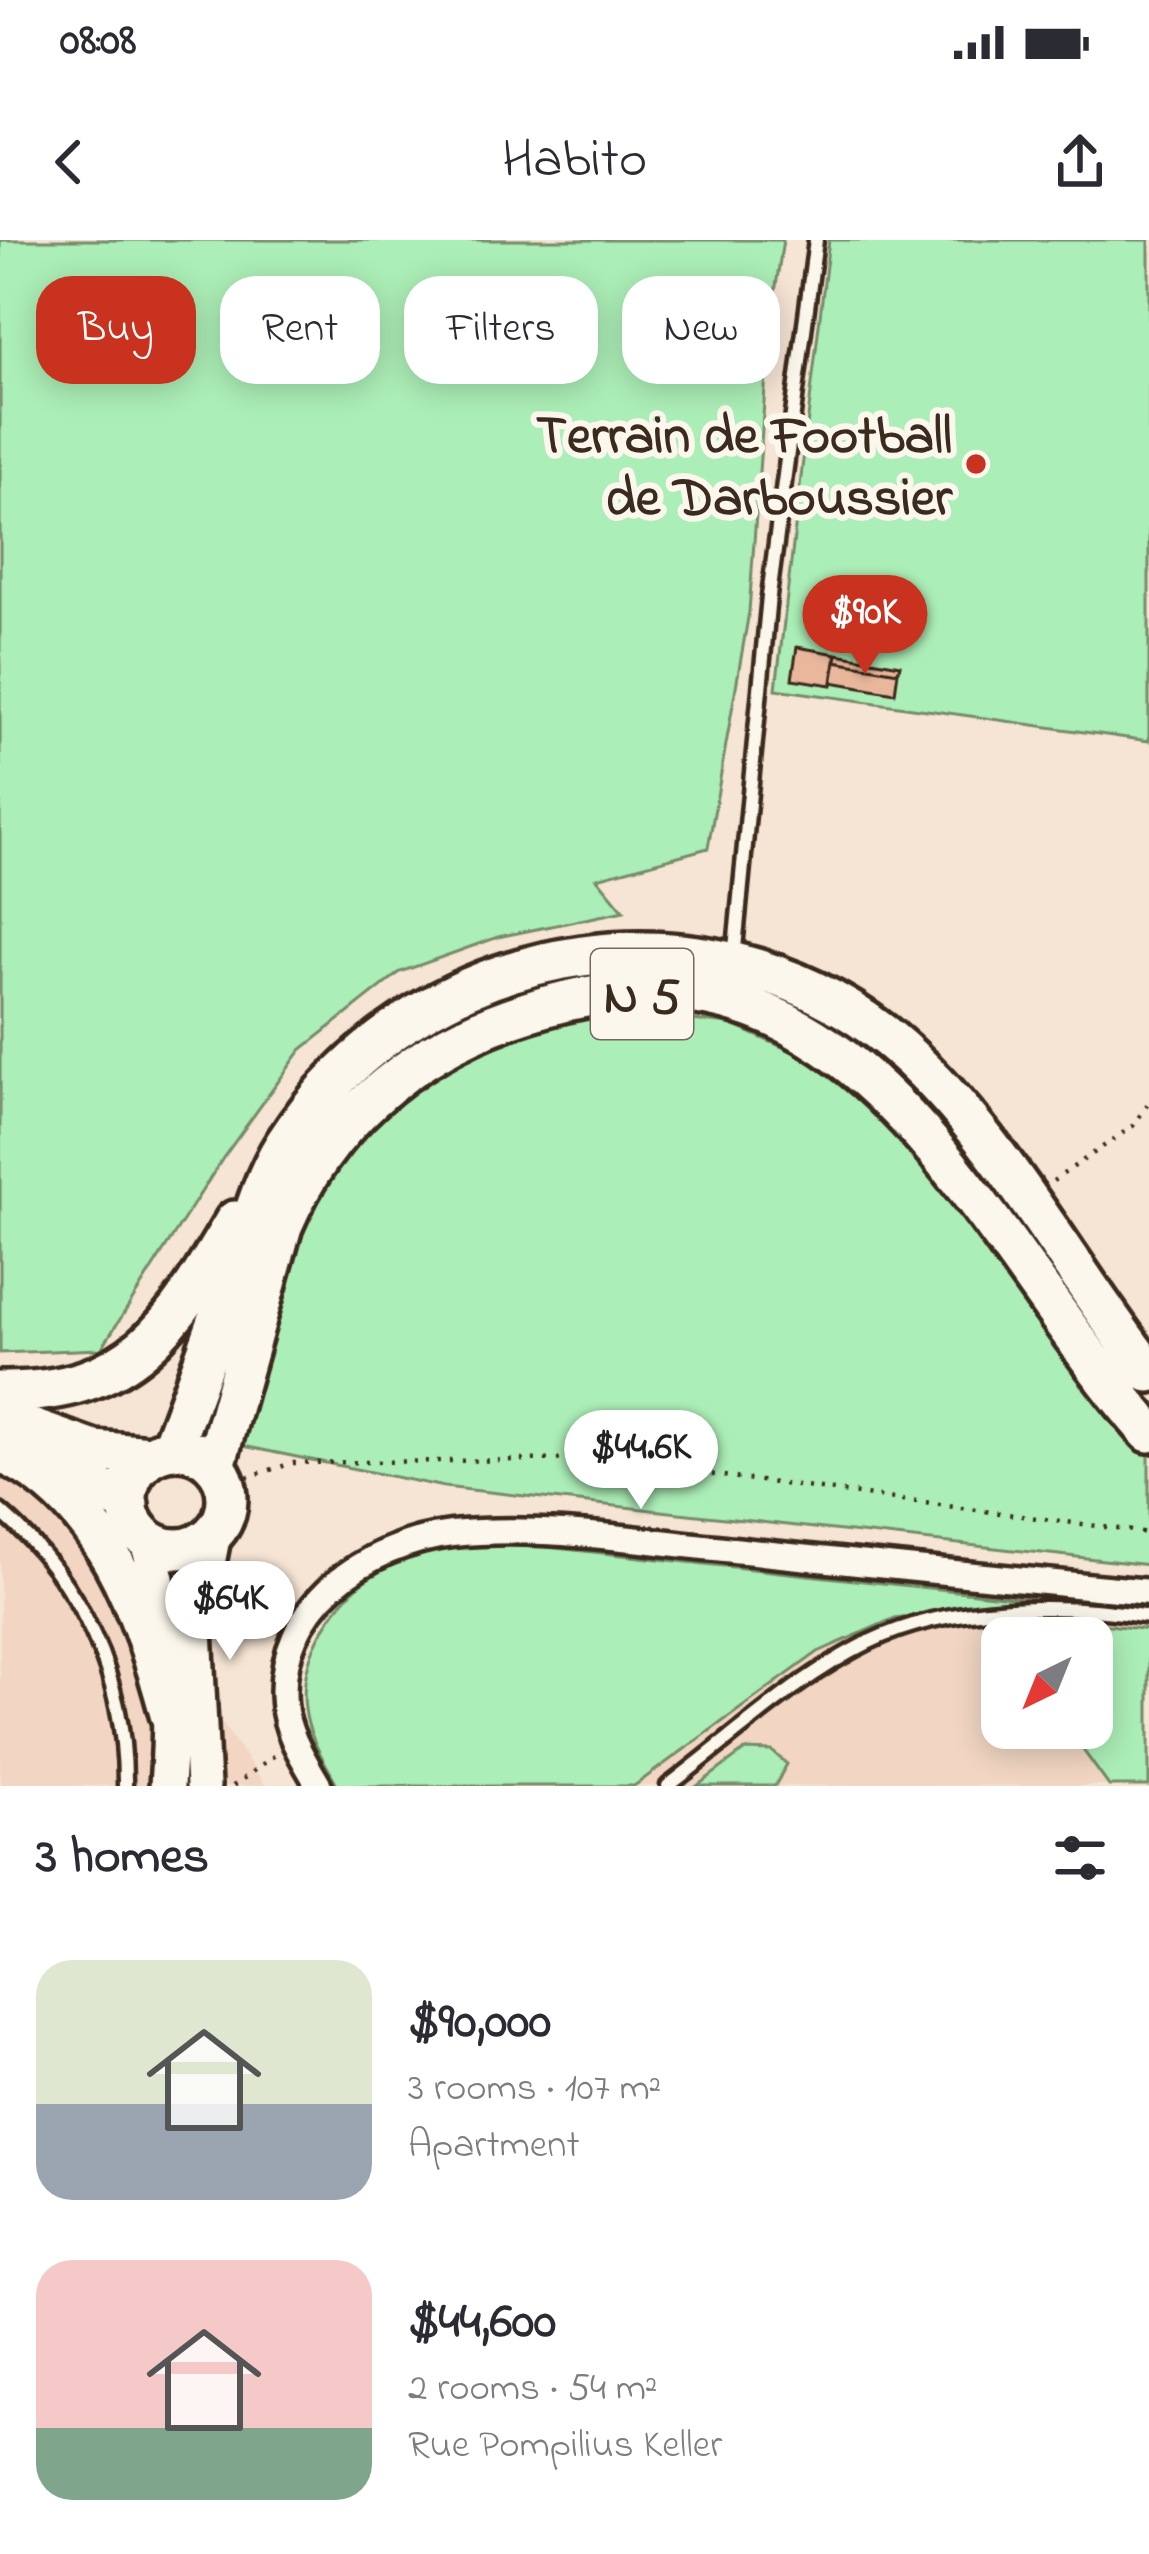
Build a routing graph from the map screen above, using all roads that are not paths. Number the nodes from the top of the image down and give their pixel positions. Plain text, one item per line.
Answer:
1 (816, 240) edge
2 (734, 961) junction
3 (268, 1173) junction
4 (1149, 1372) edge
5 (0, 1393) edge
6 (0, 1418) edge
7 (1149, 1432) edge
8 (0, 1436) edge
9 (0, 1452) edge
10 (160, 1453) junction
11 (219, 1475) junction
12 (0, 1511) edge
13 (136, 1521) junction
14 (214, 1533) junction
15 (1149, 1592) edge
16 (1149, 1617) edge
17 (170, 1714) junction
18 (125, 1786) edge
19 (167, 1786) edge
20 (202, 1786) edge
21 (319, 1786) edge
22 (668, 1786) edge

1 - 2 lane
2 - 3 main road, N 5
2 - 4 main road, N 5
3 - 5 main road
3 - 10 main road, N 5
6 - 10 main road
7 - 11 main road, N 5
8 - 13 main road
9 - 17 main road
10 - 11 main road
10 - 13 main road
11 - 14 main road
12 - 18 lane
13 - 14 main road
13 - 17 main road
14 - 20 main road
15 - 21 street
16 - 22 lane
17 - 19 main road

